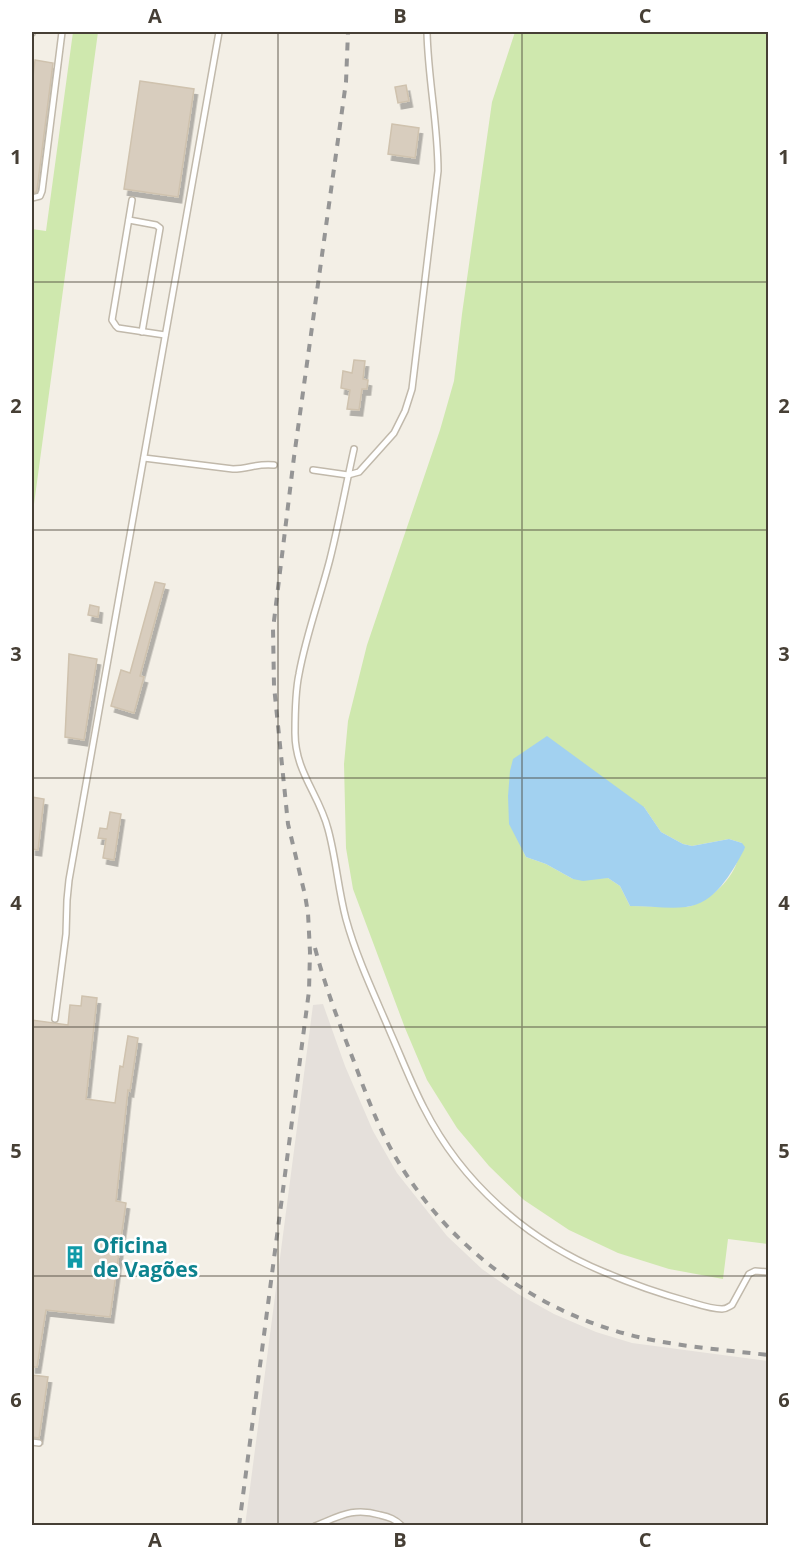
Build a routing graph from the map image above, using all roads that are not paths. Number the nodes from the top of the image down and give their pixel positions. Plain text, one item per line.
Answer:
1 (62, 32) edge
2 (219, 32) edge
3 (427, 32) edge
4 (32, 198) edge
5 (132, 200) dead end
6 (129, 220) junction
7 (142, 332) junction
8 (165, 335) junction
9 (354, 448) dead end
10 (144, 458) junction
11 (274, 465) dead end
12 (313, 470) dead end
13 (348, 475) junction
14 (54, 1019) dead end
15 (768, 1272) edge
16 (32, 1442) edge
17 (39, 1443) dead end
18 (315, 1526) edge
19 (402, 1526) edge

1 - 4 lane
2 - 8 lane
3 - 13 lane
5 - 6 lane
6 - 7 lane
6 - 7 lane
7 - 8 lane
8 - 10 lane
9 - 13 lane
10 - 11 lane
10 - 14 lane
12 - 13 lane
13 - 15 lane
16 - 17 lane
18 - 19 lane

